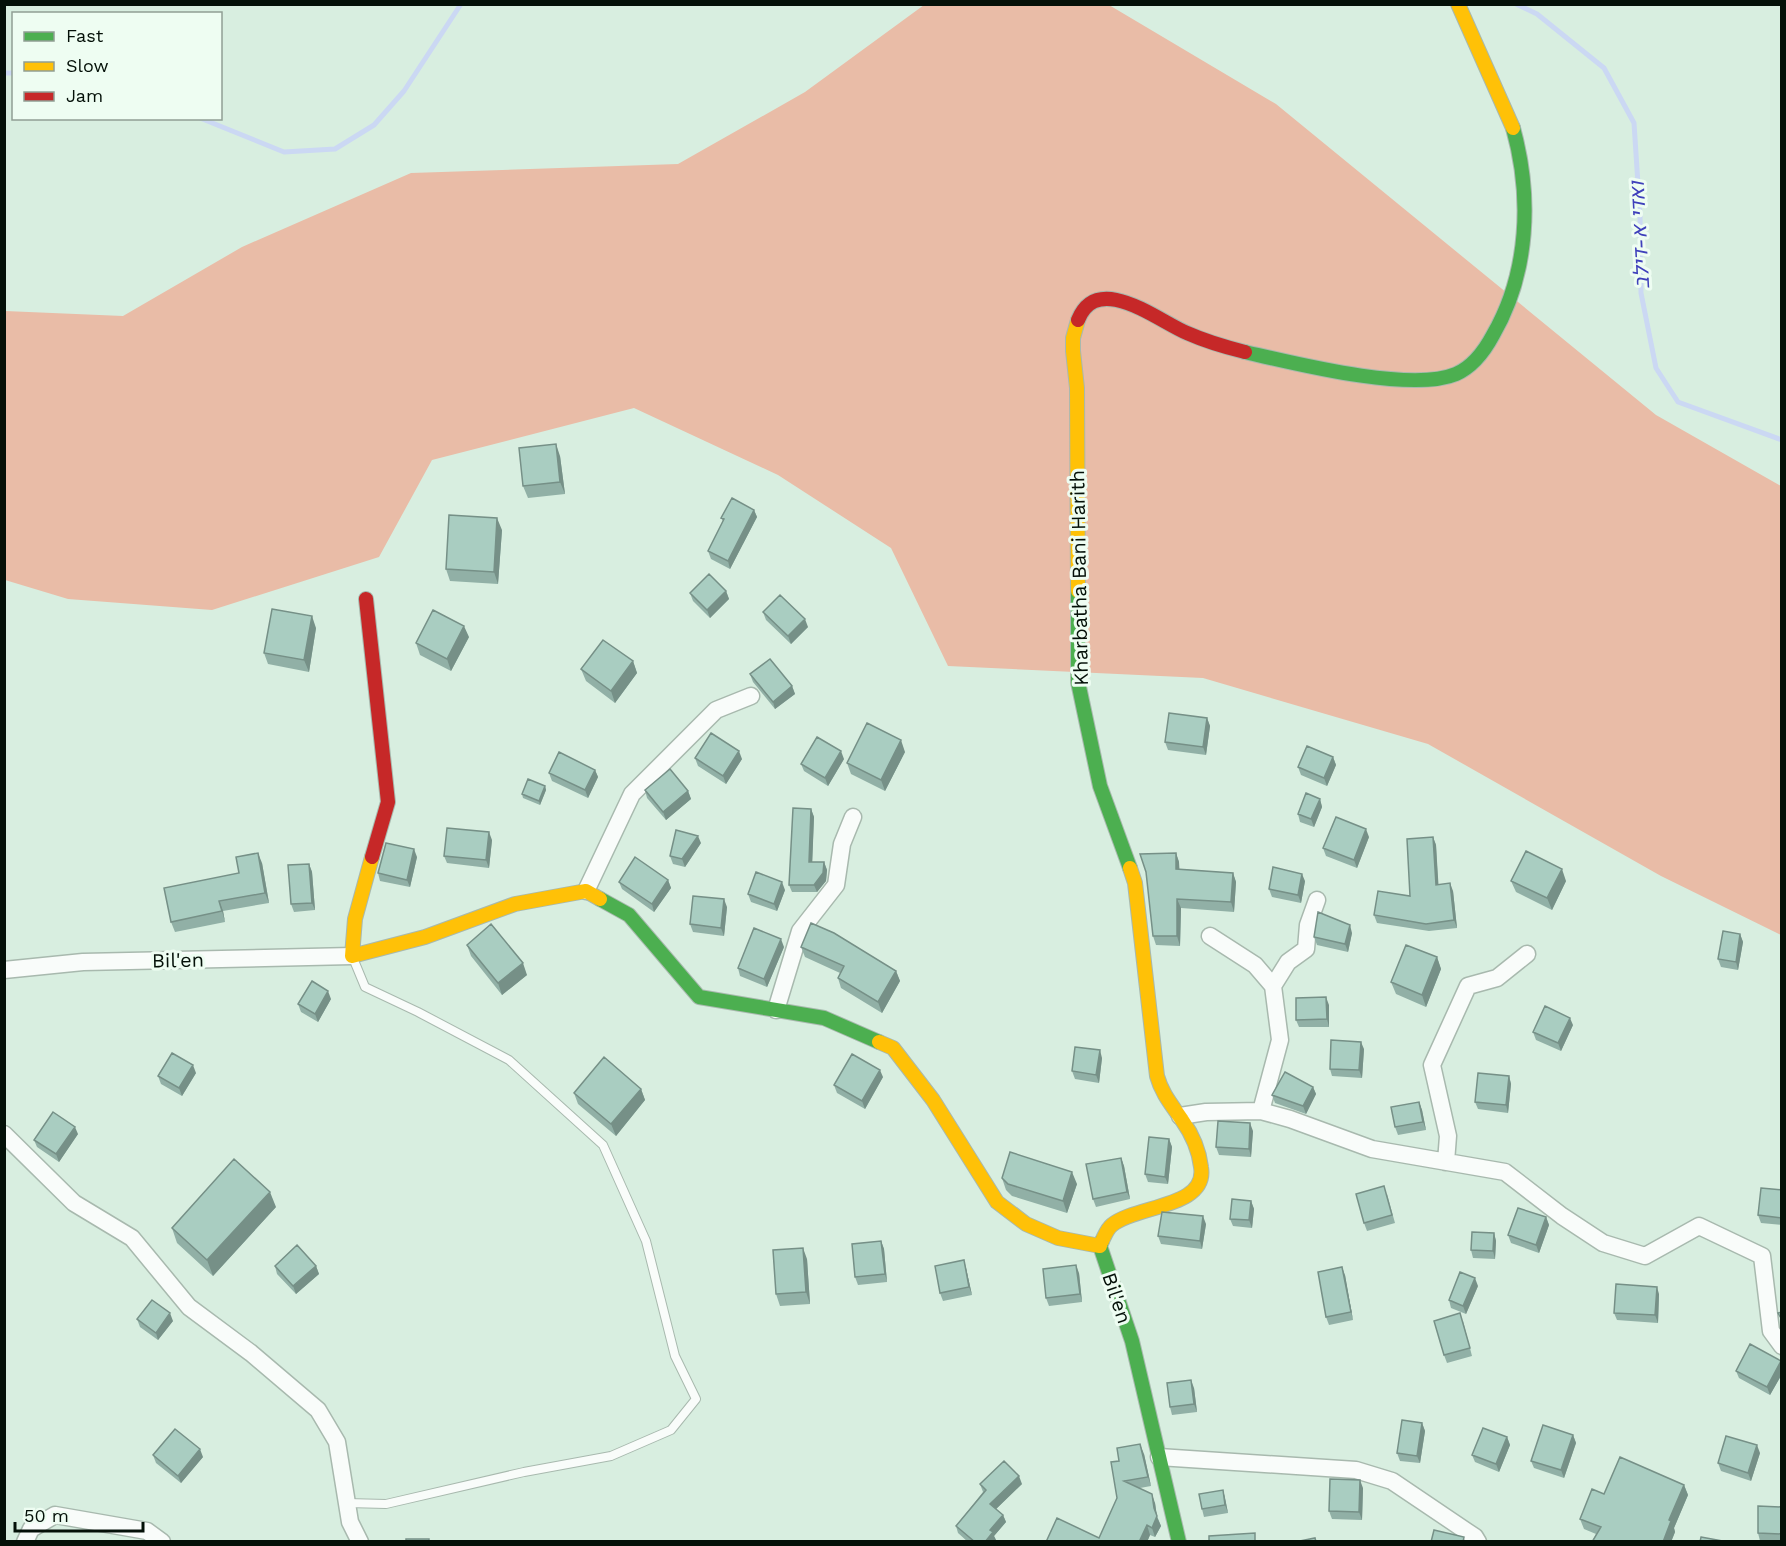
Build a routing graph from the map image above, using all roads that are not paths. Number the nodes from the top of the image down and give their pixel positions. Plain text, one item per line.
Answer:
1 (1458, 4) edge
2 (366, 599) dead end
3 (751, 696) dead end
4 (854, 818) dead end
5 (586, 891) junction
6 (1317, 900) dead end
7 (1210, 936) dead end
8 (1527, 954) dead end
9 (352, 956) junction
10 (4, 970) edge
11 (1273, 986) junction
12 (776, 1010) junction
13 (1262, 1112) junction
14 (1180, 1116) junction
15 (4, 1134) edge
16 (1446, 1162) junction
17 (1100, 1246) junction
18 (1782, 1347) edge
19 (1159, 1457) junction
20 (347, 1503) junction
21 (25, 1542) edge
22 (162, 1542) edge
23 (360, 1542) edge
24 (1179, 1542) edge
25 (1478, 1542) edge

1 - 14 street, Kharbatha Bani Harith
2 - 9 street
3 - 5 street
4 - 12 street
5 - 9 street
5 - 12 street
6 - 11 street
7 - 11 street
8 - 16 street
9 - 10 street, Bil'en
9 - 20 lane
11 - 13 street
12 - 17 street
13 - 14 street
13 - 16 street
14 - 17 street, Bil'en
15 - 20 street
16 - 18 street
17 - 19 street, Bil'en
19 - 24 street, Bil'en
19 - 25 street
20 - 23 street
21 - 22 street

